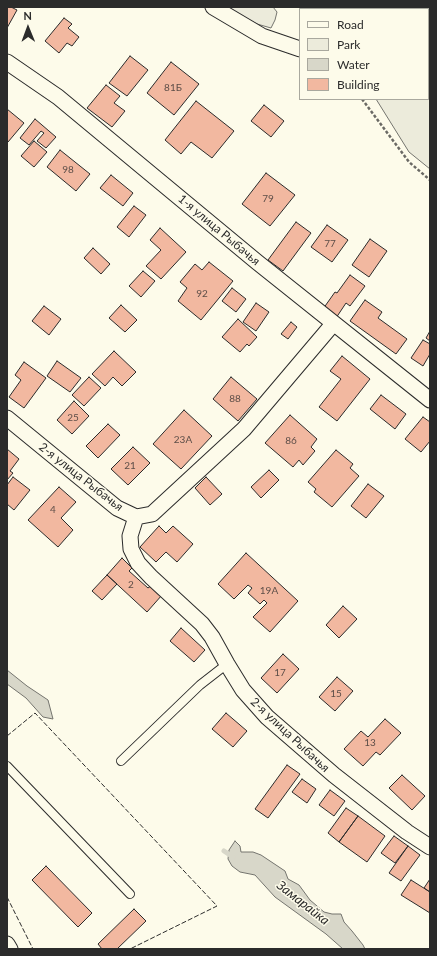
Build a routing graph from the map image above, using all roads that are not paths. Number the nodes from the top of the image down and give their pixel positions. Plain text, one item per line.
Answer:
1 (213, 7) edge
2 (299, 49) edge
3 (7, 62) edge
4 (334, 324) junction
5 (430, 400) edge
6 (7, 418) edge
7 (136, 517) junction
8 (227, 664) junction
9 (121, 761) dead end
10 (7, 766) edge
11 (430, 847) edge
12 (130, 894) dead end
13 (7, 944) edge
14 (10, 949) edge

1 - 2 street
3 - 4 street, 1-я улица Рыбачья
4 - 5 street, 1-я улица Рыбачья
4 - 7 street
6 - 7 street, 2-я улица Рыбачья
7 - 8 street, 2-я улица Рыбачья
8 - 9 lane
8 - 11 street, 2-я улица Рыбачья
10 - 12 lane
13 - 14 street

